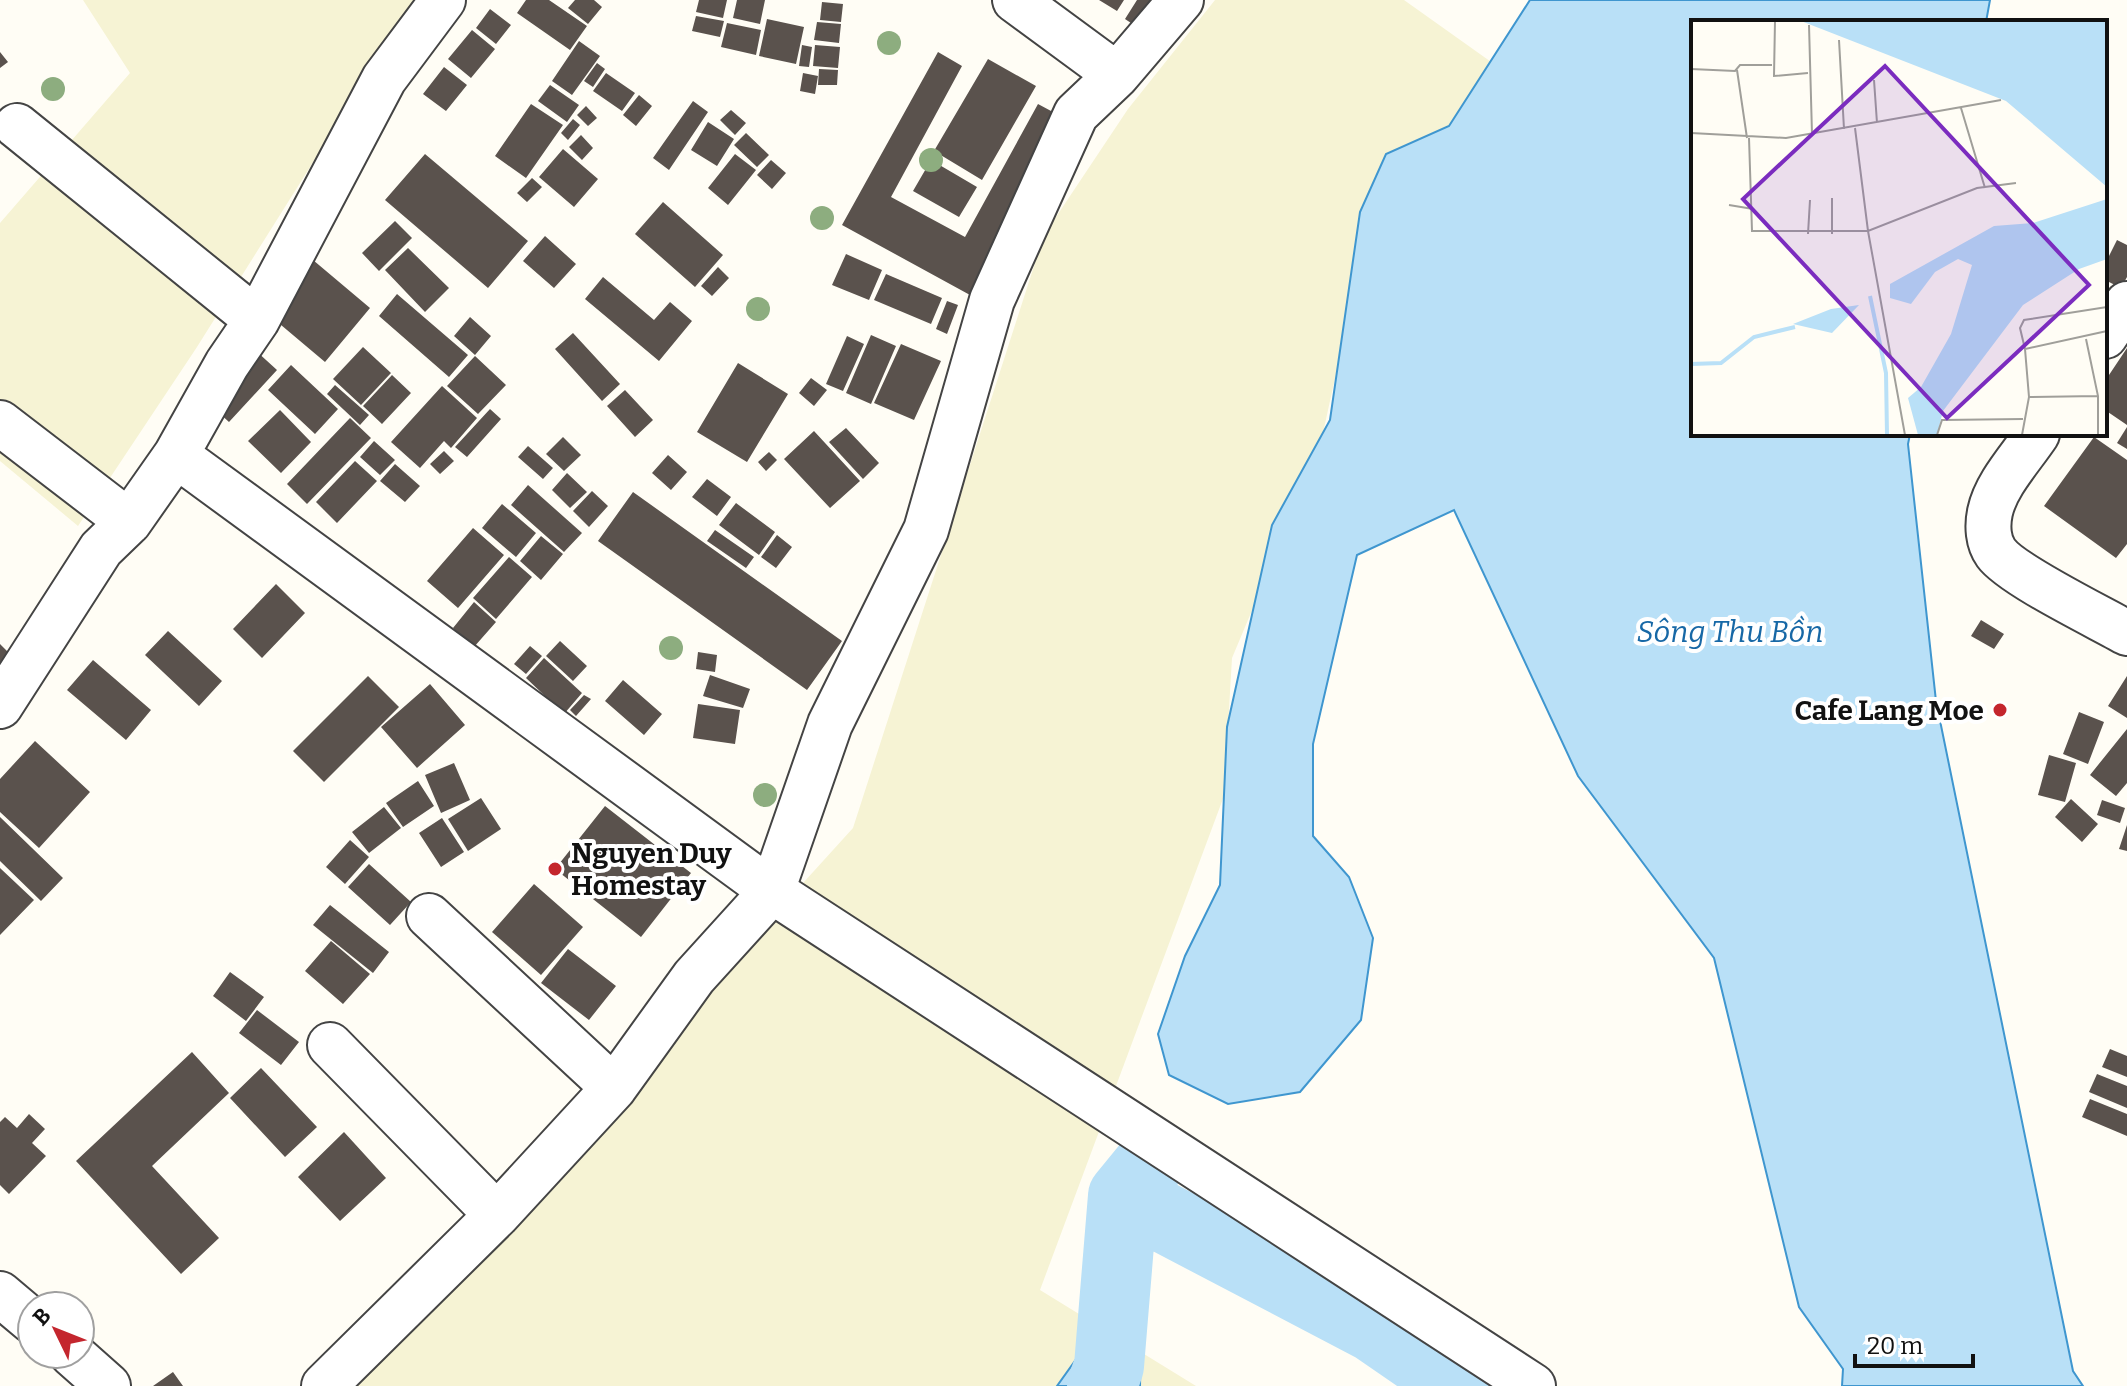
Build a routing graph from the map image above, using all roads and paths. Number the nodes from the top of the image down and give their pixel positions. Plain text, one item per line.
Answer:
1 (443, 0) edge
2 (1015, 0) edge
3 (1181, 0) edge
4 (1117, 75) junction
5 (17, 126) dead end
6 (2127, 304) edge
7 (257, 320) junction
8 (2107, 333) edge
9 (0, 423) edge
10 (2036, 436) edge
11 (176, 455) junction
12 (129, 522) junction
13 (2127, 633) edge
14 (0, 706) edge
15 (772, 891) junction
16 (429, 916) dead end
17 (330, 1045) dead end
18 (614, 1088) junction
19 (497, 1215) junction
20 (0, 1294) edge
21 (16, 1308) edge
22 (324, 1386) edge
23 (1533, 1386) edge

1 - 7 street
2 - 4 street
3 - 4 street
4 - 15 street
5 - 7 street
6 - 8 street
7 - 11 street
9 - 12 street
10 - 13 street
11 - 12 street
11 - 15 street
12 - 14 street
15 - 18 street
15 - 23 street
16 - 18 street
17 - 19 street
18 - 19 street
19 - 22 street
20 - 21 street

